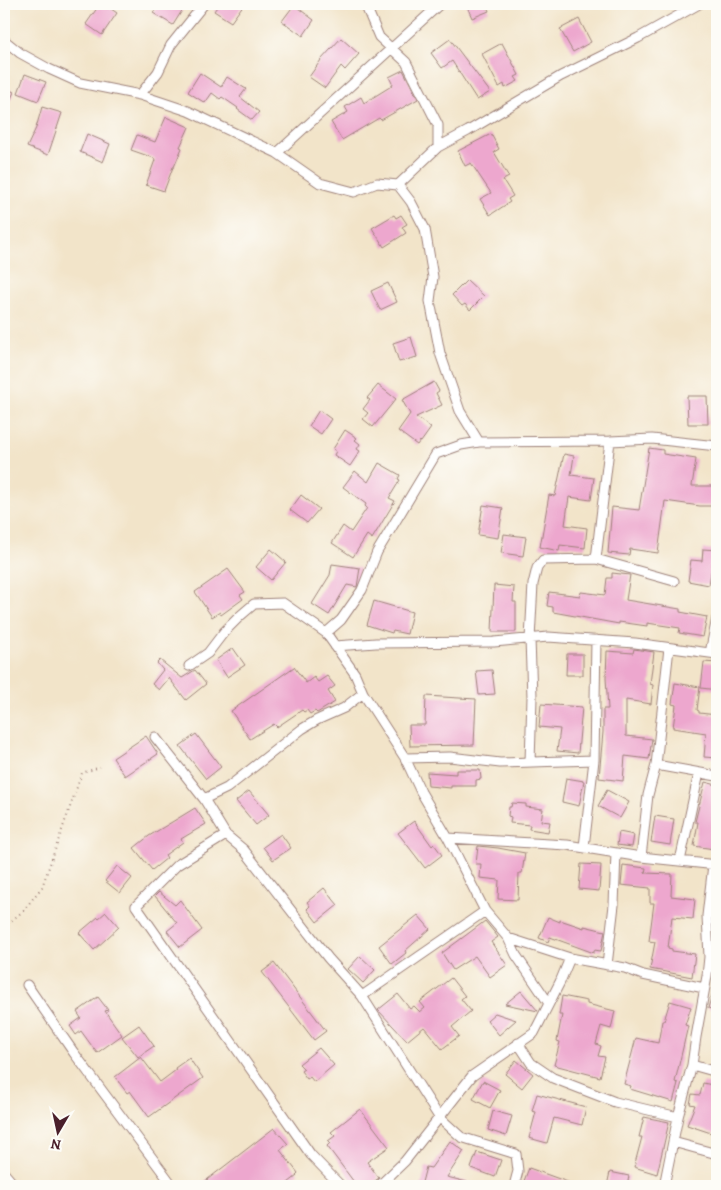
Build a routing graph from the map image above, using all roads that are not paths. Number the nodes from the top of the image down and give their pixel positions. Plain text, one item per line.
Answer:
1 (204, 4) edge
2 (365, 4) edge
3 (440, 4) edge
4 (699, 4) edge
5 (4, 40) edge
6 (392, 48) junction
7 (140, 95) junction
8 (438, 147) junction
9 (277, 153) junction
10 (398, 185) junction
11 (610, 441) junction
12 (479, 442) junction
13 (717, 446) edge
14 (596, 559) junction
15 (674, 581) dead end
16 (717, 618) edge
17 (326, 633) junction
18 (530, 639) junction
19 (596, 640) junction
20 (335, 646) junction
21 (669, 648) junction
22 (714, 653) edge
23 (189, 666) dead end
24 (363, 693) junction
25 (155, 737) dead end
26 (405, 758) junction
27 (594, 760) junction
28 (530, 762) junction
29 (656, 765) junction
30 (699, 773) junction
31 (717, 776) edge
32 (204, 799) junction
33 (226, 835) junction
34 (448, 838) junction
35 (584, 847) junction
36 (616, 854) junction
37 (641, 857) junction
38 (680, 860) junction
39 (715, 865) edge
40 (485, 911) junction
41 (508, 938) junction
42 (570, 958) junction
43 (607, 965) junction
44 (707, 976) junction
45 (717, 979) edge
46 (27, 985) dead end
47 (704, 988) junction
48 (362, 996) junction
49 (548, 1002) junction
50 (518, 1043) junction
51 (692, 1064) junction
52 (717, 1072) edge
53 (439, 1117) junction
54 (678, 1117) junction
55 (673, 1142) junction
56 (717, 1154) edge
57 (5, 1176) edge
58 (14, 1186) edge
59 (173, 1186) edge
60 (341, 1186) edge
61 (379, 1186) edge
62 (514, 1186) edge
63 (664, 1186) edge

1 - 7 street
2 - 6 street
3 - 6 street
4 - 8 street
5 - 7 street
6 - 8 street
6 - 9 street
7 - 9 street
8 - 10 street
9 - 10 street
10 - 12 street
11 - 12 street
11 - 13 street
11 - 14 street
12 - 17 street
14 - 15 street
14 - 18 street
16 - 22 street
17 - 20 street
17 - 23 street
18 - 19 street
18 - 20 street
18 - 28 street
19 - 21 street
19 - 27 street
20 - 24 street
21 - 22 street
21 - 29 street
24 - 26 street
24 - 32 street
25 - 32 street
26 - 28 street
26 - 34 street
27 - 28 street
27 - 35 street
29 - 30 street
29 - 37 street
30 - 31 street
30 - 38 street
32 - 33 street
33 - 48 street
33 - 60 street
34 - 35 street
34 - 40 street
35 - 36 street
36 - 37 street
36 - 43 street
37 - 38 street
38 - 39 street
39 - 44 street
40 - 41 street
40 - 48 street
41 - 42 street
41 - 49 street
42 - 43 street
42 - 49 street
43 - 47 street
44 - 45 street
44 - 47 street
46 - 59 street
47 - 51 street
48 - 53 street
49 - 50 street
50 - 53 street
50 - 54 street
51 - 52 street
51 - 54 street
53 - 61 street
53 - 62 street
54 - 55 street
55 - 56 street
55 - 63 street
57 - 58 street

